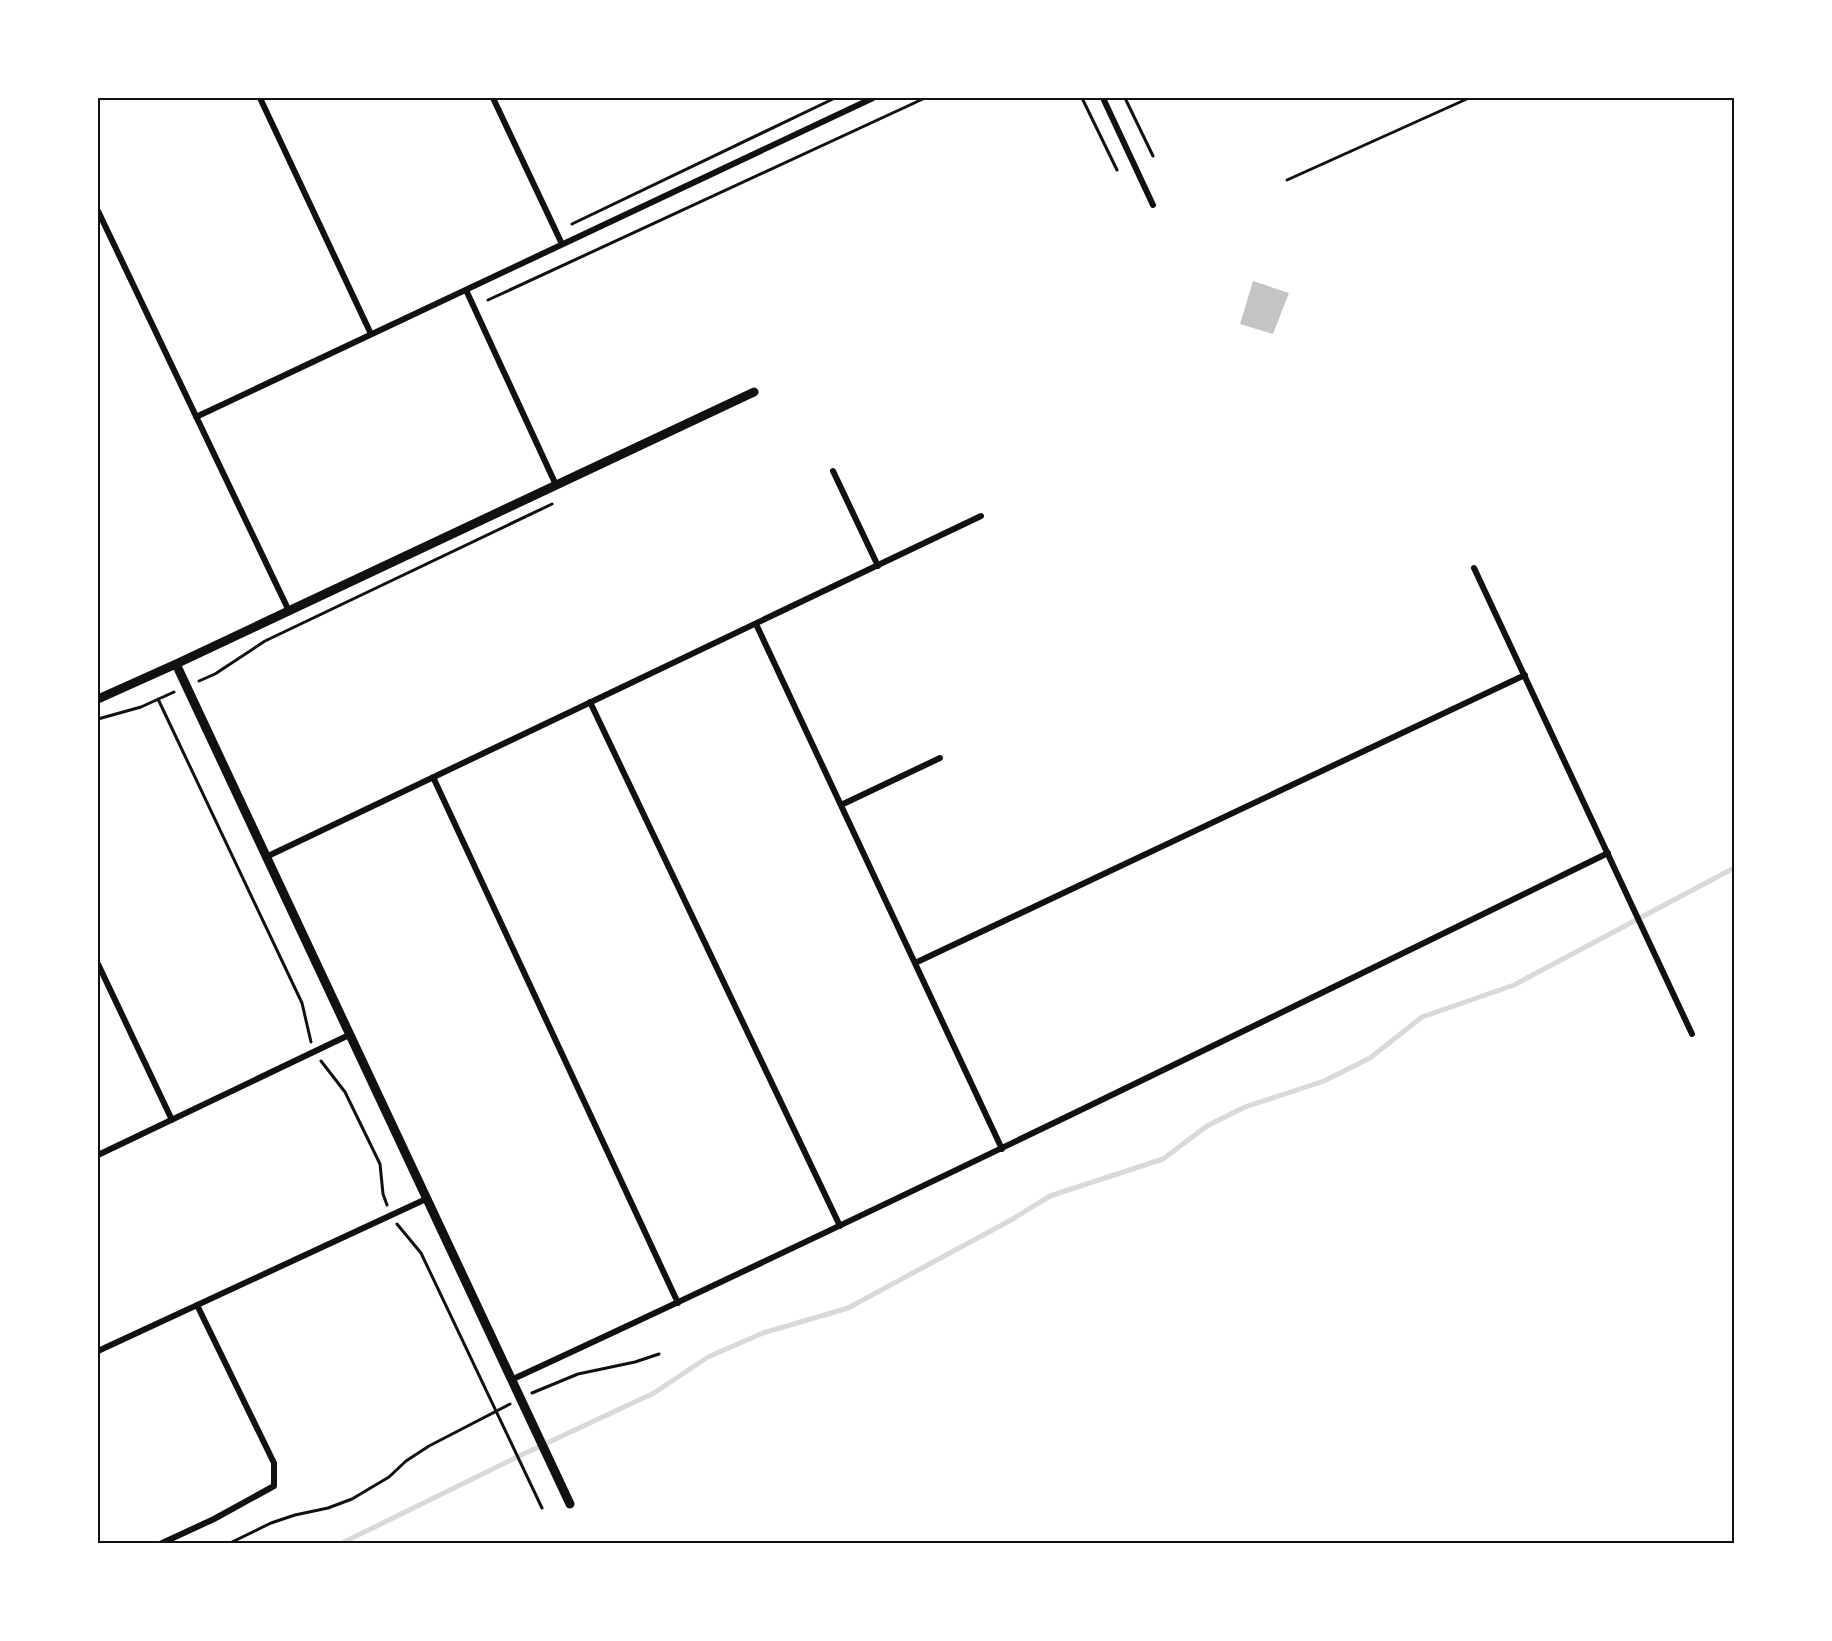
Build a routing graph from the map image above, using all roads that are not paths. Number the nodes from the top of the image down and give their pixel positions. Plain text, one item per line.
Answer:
1 (260, 98) edge
2 (493, 98) edge
3 (873, 98) edge
4 (1103, 98) edge
5 (1153, 205) dead end
6 (98, 211) edge
7 (562, 244) junction
8 (466, 290) junction
9 (371, 334) junction
10 (754, 392) dead end
11 (196, 417) junction
12 (833, 471) dead end
13 (556, 485) junction
14 (981, 516) dead end
15 (878, 566) junction
16 (1474, 568) dead end
17 (288, 611) junction
18 (756, 624) junction
19 (176, 664) junction
20 (1525, 675) junction
21 (98, 699) edge
22 (590, 702) junction
23 (940, 758) dead end
24 (434, 777) junction
25 (841, 805) junction
26 (1608, 853) junction
27 (266, 857) junction
28 (915, 963) junction
29 (98, 964) edge
30 (1692, 1034) dead end
31 (349, 1035) junction
32 (172, 1120) junction
33 (1002, 1149) junction
34 (98, 1155) edge
35 (426, 1198) junction
36 (840, 1226) junction
37 (678, 1303) junction
38 (197, 1305) junction
39 (98, 1351) edge
40 (511, 1380) junction
41 (570, 1504) dead end
42 (160, 1544) edge

1 - 9 street
2 - 7 street
3 - 7 street
4 - 5 street
6 - 11 street
7 - 8 street
8 - 9 street
8 - 13 street
9 - 11 street
10 - 13 street
11 - 17 street
12 - 15 street
13 - 17 street
14 - 15 street
15 - 18 street
16 - 20 street
17 - 19 street
18 - 22 street
18 - 25 street
19 - 21 street
19 - 27 street
20 - 26 street
20 - 28 street
22 - 24 street
22 - 36 street
23 - 25 street
24 - 27 street
24 - 37 street
25 - 28 street
26 - 30 street
26 - 33 street
27 - 31 street
28 - 33 street
29 - 32 street
31 - 32 street
31 - 35 street
32 - 34 street
33 - 36 street
35 - 38 street
35 - 40 street
36 - 37 street
37 - 40 street
38 - 39 street
38 - 42 street
40 - 41 street

